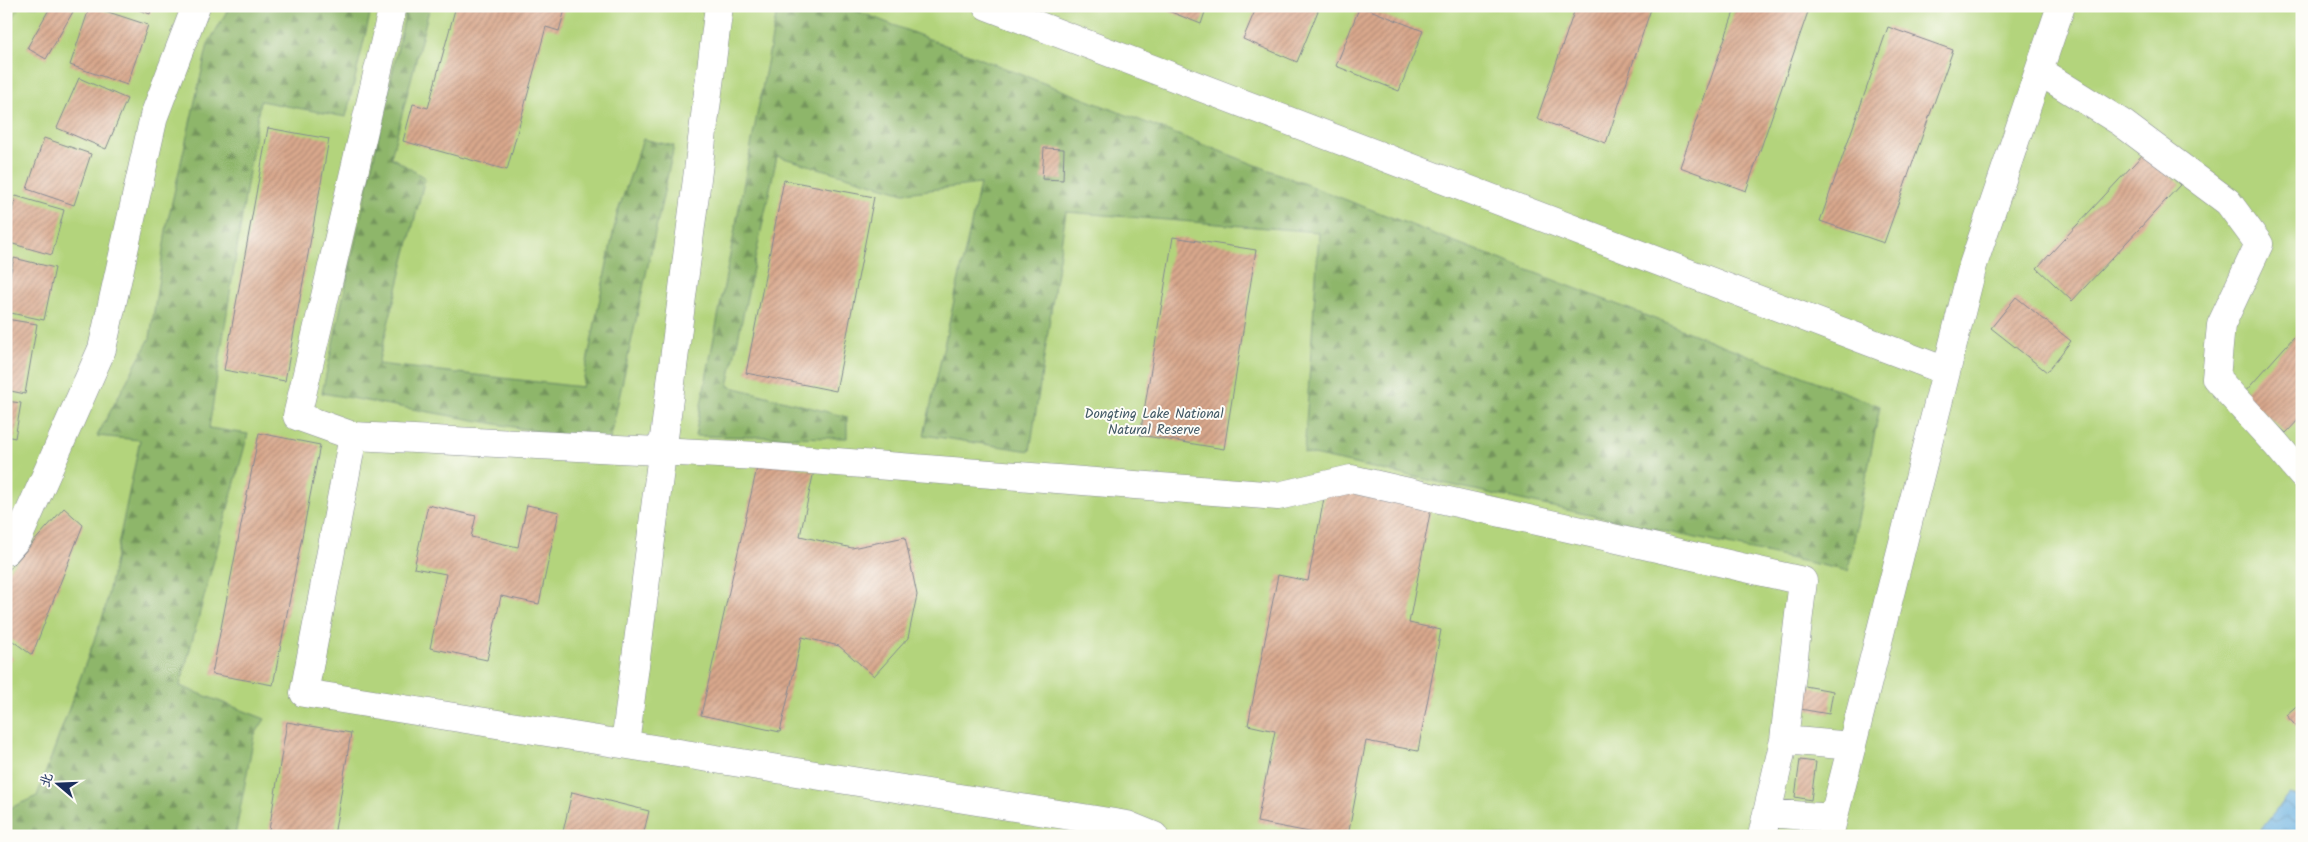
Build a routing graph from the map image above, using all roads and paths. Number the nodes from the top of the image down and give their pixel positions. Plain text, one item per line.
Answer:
1 (196, 6) edge
2 (393, 6) edge
3 (719, 6) edge
4 (987, 6) edge
5 (2061, 6) edge
6 (2039, 71) junction
7 (1946, 371) junction
8 (354, 436) junction
9 (663, 450) junction
10 (2302, 476) edge
11 (6, 551) edge
12 (1784, 740) junction
13 (625, 744) junction
14 (1852, 746) junction
15 (1764, 824) edge
16 (1831, 827) edge
17 (1154, 836) edge

1 - 11 street
2 - 8 street
3 - 9 street
4 - 7 street
5 - 6 street
6 - 7 street
6 - 10 street
7 - 14 street
8 - 9 street
8 - 13 street
9 - 12 street
9 - 13 street
12 - 14 street
12 - 15 street
13 - 17 street
14 - 16 street
15 - 16 street

